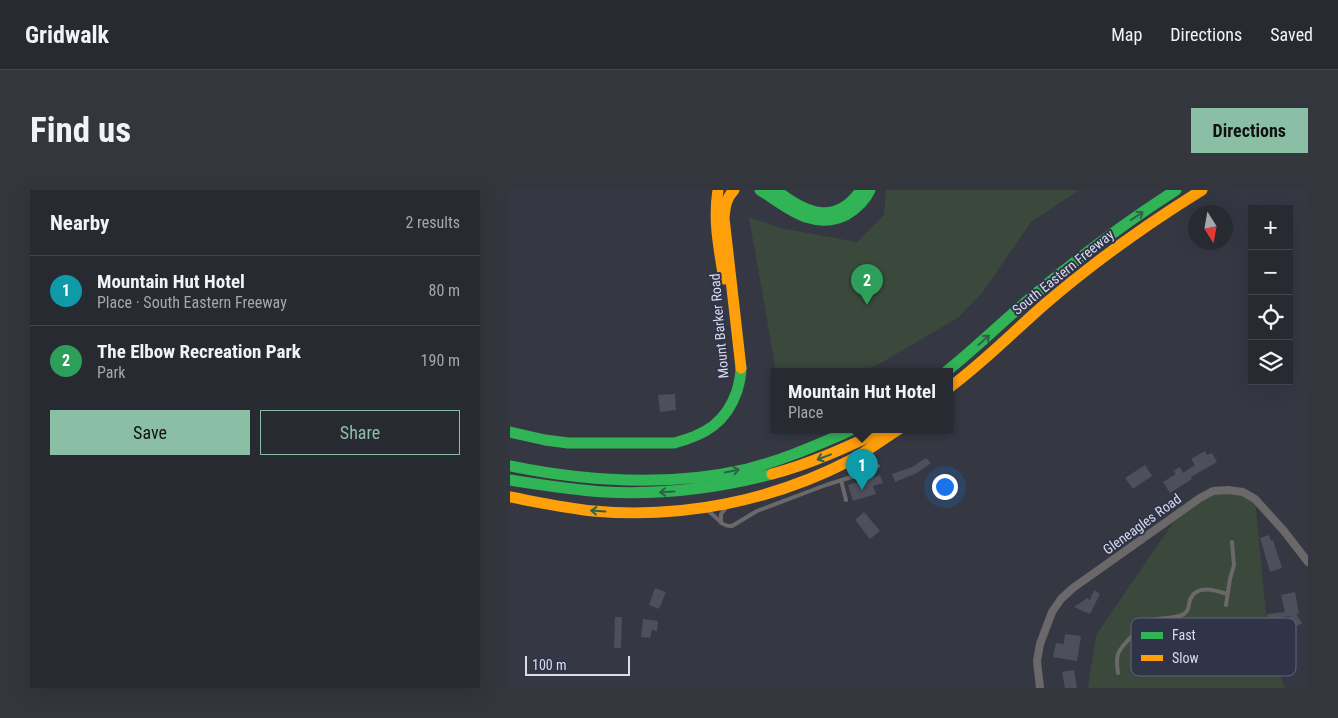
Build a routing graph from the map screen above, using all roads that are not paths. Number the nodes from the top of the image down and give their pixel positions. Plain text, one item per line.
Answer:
1 (718, 190) edge
2 (734, 190) edge
3 (760, 190) edge
4 (776, 190) edge
5 (861, 190) edge
6 (870, 190) edge
7 (1176, 190) edge
8 (1202, 190) edge
9 (1215, 190) edge
10 (829, 216) junction
11 (1130, 237) junction
12 (950, 368) edge
13 (953, 385) edge
14 (510, 428) edge
15 (510, 432) edge
16 (844, 433) edge
17 (876, 433) edge
18 (893, 433) edge
19 (510, 458) edge
20 (510, 466) edge
21 (878, 466) dead end
22 (711, 476) junction
23 (510, 480) edge
24 (841, 480) junction
25 (510, 497) edge
26 (846, 500) dead end
27 (733, 503) junction
28 (703, 509) junction
29 (721, 523) junction
30 (1232, 542) dead end
31 (1308, 562) edge
32 (1227, 594) junction
33 (1226, 604) dead end
34 (1166, 618) edge
35 (1131, 638) edge
36 (1118, 673) dead end
37 (1040, 688) edge

1 - 14 main road, Mount Barker Road
2 - 15 main road, Mount Barker Road
3 - 10 main road
4 - 10 main road
5 - 10 main road
6 - 10 main road
12 -> 7 main road, South Eastern Freeway
8 - 11 main road, South Eastern Freeway
9 - 11 main road
11 - 13 main road, South Eastern Freeway
22 -> 16 main road
17 -> 23 main road
18 - 27 main road
19 - 22 main road
20 - 22 main road
21 - 24 lane
24 - 26 lane
24 - 29 lane
28 -> 25 main road
27 - 28 main road
27 - 29 lane
28 - 29 lane
30 - 32 lane
31 - 37 street, Gleneagles Road
32 - 33 lane
32 - 34 lane
35 - 36 lane

